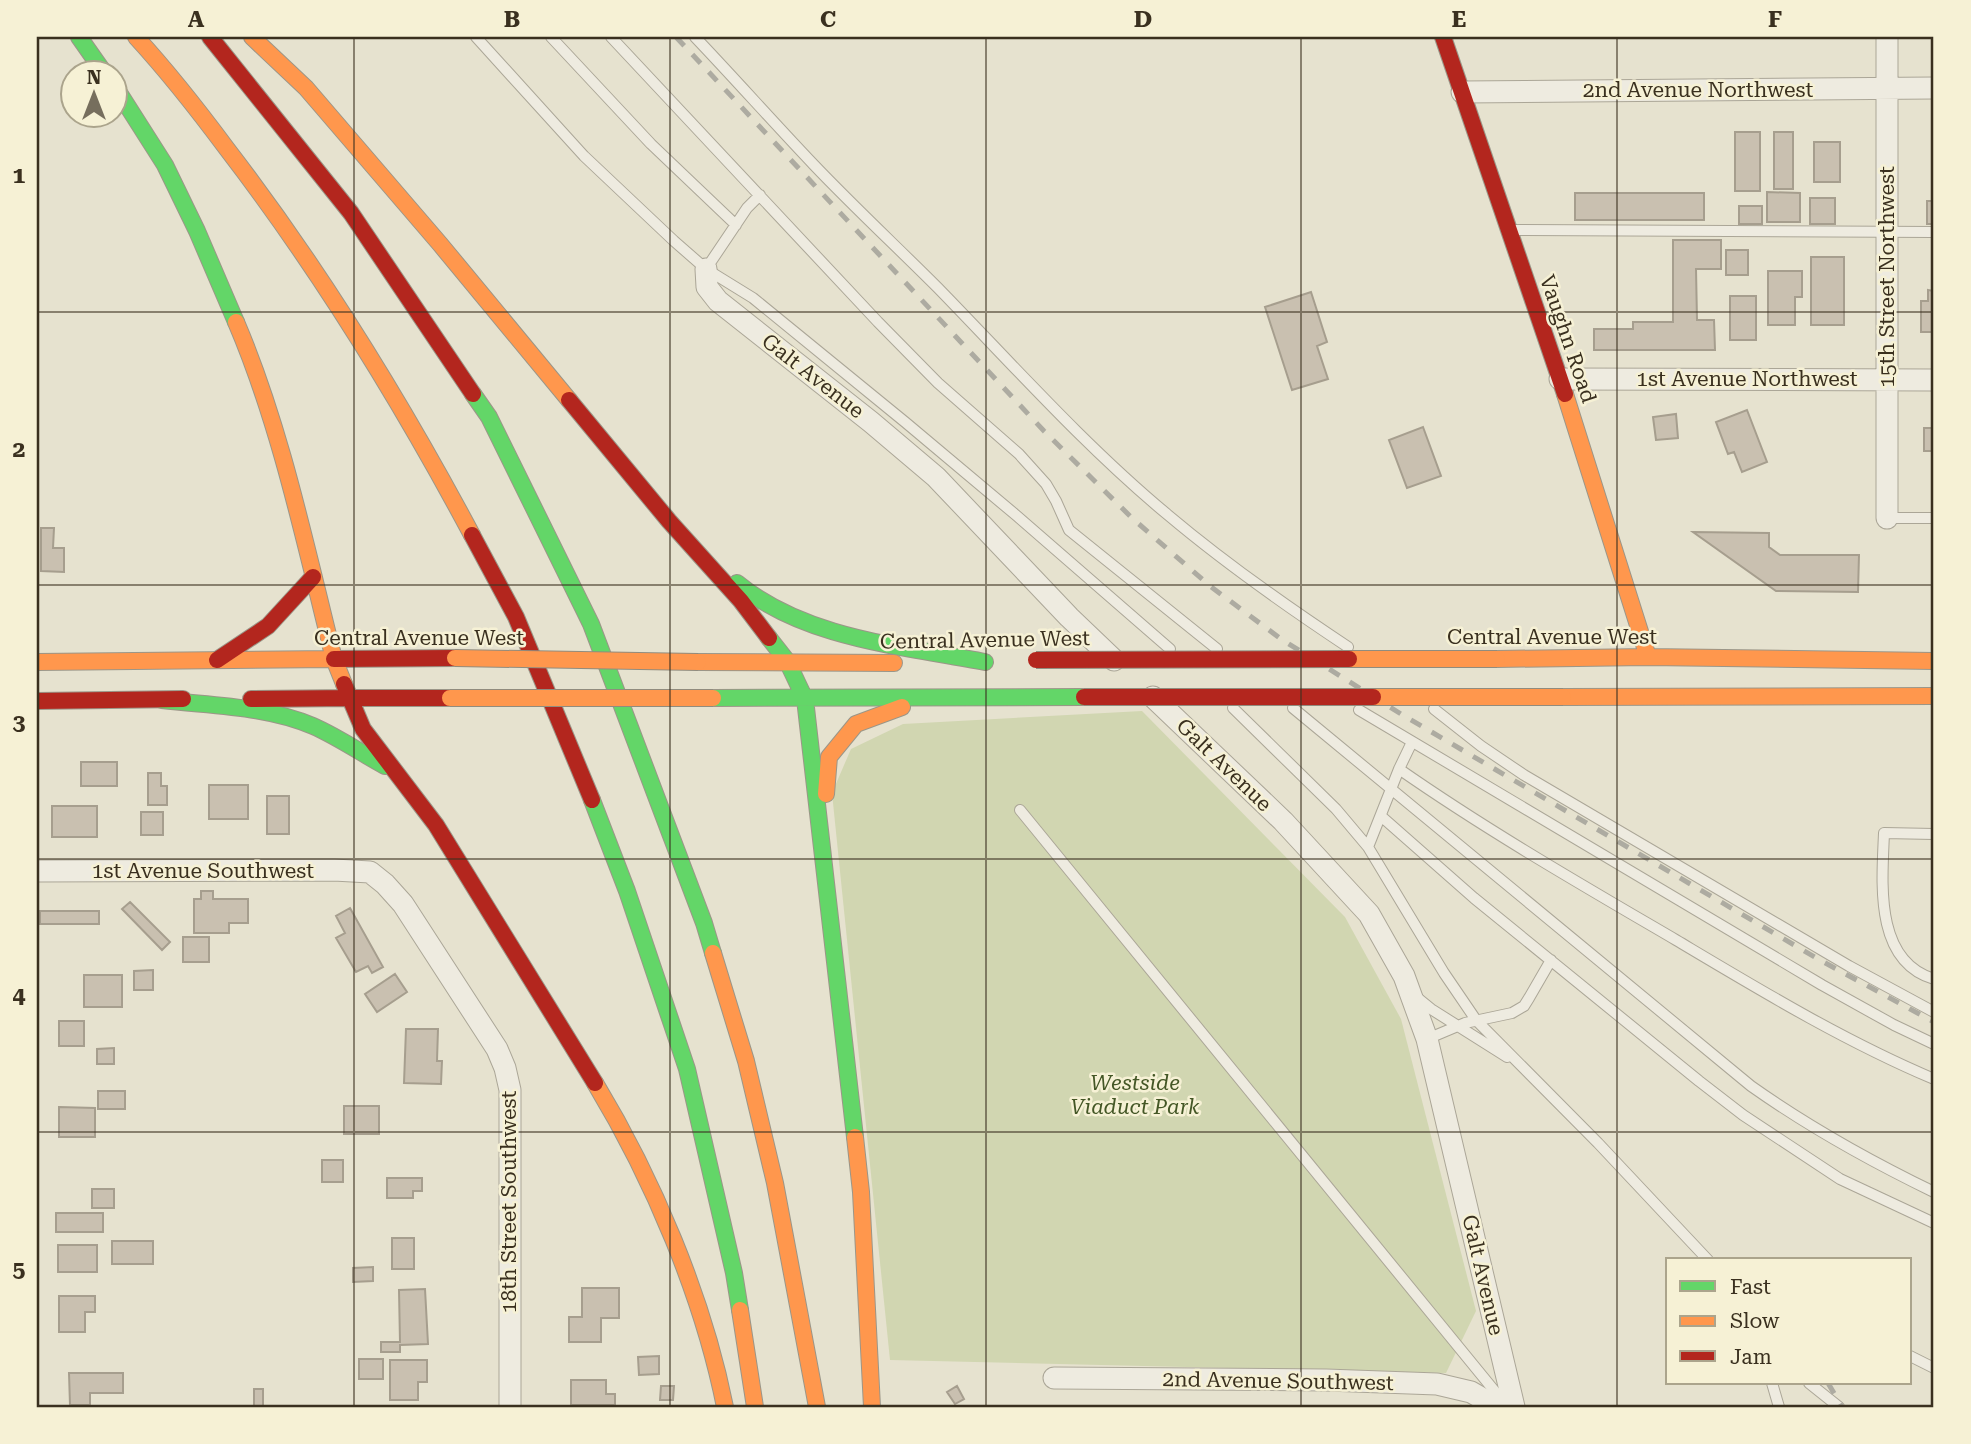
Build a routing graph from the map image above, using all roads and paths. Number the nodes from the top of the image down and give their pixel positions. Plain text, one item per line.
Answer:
1 (79, 37) edge
2 (136, 37) edge
3 (210, 37) edge
4 (252, 37) edge
5 (476, 37) edge
6 (551, 37) edge
7 (611, 37) edge
8 (695, 37) edge
9 (1443, 37) edge
10 (1887, 37) edge
11 (96, 60) edge
12 (1934, 88) edge
13 (1888, 89) junction
14 (1462, 92) junction
15 (130, 110) edge
16 (760, 195) junction
17 (736, 225) junction
18 (1509, 230) junction
19 (1887, 232) junction
20 (1934, 232) edge
21 (706, 269) junction
22 (1560, 379) junction
23 (1886, 379) junction
24 (1934, 380) edge
25 (1887, 518) joint
26 (1934, 518) edge
27 (669, 521) junction
28 (313, 577) junction
29 (1648, 657) junction
30 (334, 659) junction
31 (217, 660) junction
32 (787, 661) junction
33 (1030, 661) dead end
34 (1934, 661) edge
35 (37, 662) edge
36 (1381, 669) dead end
37 (1193, 670) dead end
38 (1245, 671) dead end
39 (1628, 673) dead end
40 (1669, 674) dead end
41 (1700, 680) dead end
42 (1324, 685) dead end
43 (1266, 687) dead end
44 (1212, 688) dead end
45 (1399, 690) junction
46 (1884, 696) junction
47 (1934, 696) edge
48 (351, 698) junction
49 (927, 698) junction
50 (805, 699) junction
51 (162, 700) junction
52 (37, 701) edge
53 (1412, 743) junction
54 (1399, 769) junction
55 (398, 774) junction
56 (1392, 789) junction
57 (1020, 810) dead end
58 (1382, 817) junction
59 (1934, 834) edge
60 (822, 835) junction
61 (1368, 847) junction
62 (37, 871) edge
63 (370, 872) joint
64 (1551, 960) junction
65 (1934, 979) edge
66 (1409, 989) junction
67 (1934, 1012) edge
68 (1476, 1020) junction
69 (1457, 1026) junction
70 (1427, 1039) junction
71 (1934, 1044) edge
72 (1521, 1067) junction
73 (1934, 1079) edge
74 (1934, 1192) edge
75 (1934, 1223) edge
76 (1706, 1258) edge
77 (1912, 1357) edge
78 (1934, 1368) edge
79 (1054, 1378) dead end
80 (1772, 1384) edge
81 (1810, 1384) edge
82 (510, 1407) edge
83 (725, 1407) edge
84 (755, 1407) edge
85 (817, 1407) edge
86 (872, 1407) edge
87 (1497, 1407) edge
88 (1508, 1407) edge
89 (1514, 1407) edge
90 (1779, 1407) edge
91 (1839, 1407) edge

1 - 11 main road
2 - 84 main road
3 - 85 main road
4 - 27 main road
5 - 21 lane
6 - 17 lane
7 - 16 lane
8 - 36 lane
9 - 14 main road, Vaughn Road
10 - 13 street, 15th Street Northwest
12 - 13 street, 2nd Avenue Northwest
13 - 14 street, 2nd Avenue Northwest
13 - 19 street, 15th Street Northwest
14 - 18 main road, Vaughn Road
15 - 28 main road
16 - 17 lane
16 - 38 lane
17 - 21 lane
18 - 19 lane
18 - 22 main road, Vaughn Road
19 - 20 lane
19 - 23 street, 15th Street Northwest
21 - 37 lane
21 - 66 street, Galt Avenue
22 - 23 street, 1st Avenue Northwest
22 - 29 main road, Vaughn Road
23 - 24 street, 1st Avenue Northwest
23 - 25 street, 15th Street Northwest
25 - 26 lane
27 - 32 main road
27 - 32 main road, Central Avenue West
28 - 30 main road
28 - 31 main road
29 - 33 main road, Central Avenue West, bridge
29 - 34 main road, Central Avenue West
29 - 39 main road
29 - 40 main road
30 - 31 main road, Central Avenue West
30 - 32 main road, Central Avenue West, bridge
30 - 48 main road
31 - 35 main road, Central Avenue West
32 - 50 main road
41 - 46 main road
42 - 53 lane
43 - 56 lane
44 - 61 lane
45 - 46 main road, bridge
45 - 49 main road, bridge
45 - 67 lane
46 - 47 main road
48 - 50 main road, bridge
48 - 51 main road
48 - 55 main road
49 - 50 main road
49 - 60 main road
50 - 60 main road
51 - 52 main road
51 - 55 main road
53 - 54 lane
53 - 71 lane
54 - 56 lane
54 - 73 lane
55 - 83 main road
56 - 58 lane
56 - 74 lane
57 - 88 lane
58 - 61 lane
58 - 64 lane
59 - 65 lane
60 - 86 main road
61 - 68 lane
62 - 63 street, 1st Avenue Southwest
63 - 82 street, 18th Street Southwest
64 - 68 lane
64 - 75 lane
66 - 69 lane
66 - 70 street, Galt Avenue
68 - 69 lane
68 - 72 lane
69 - 70 lane
69 - 72 lane
70 - 89 street, Galt Avenue
72 - 76 lane
77 - 78 lane
79 - 87 street, 2nd Avenue Southwest
80 - 90 lane
81 - 91 lane

